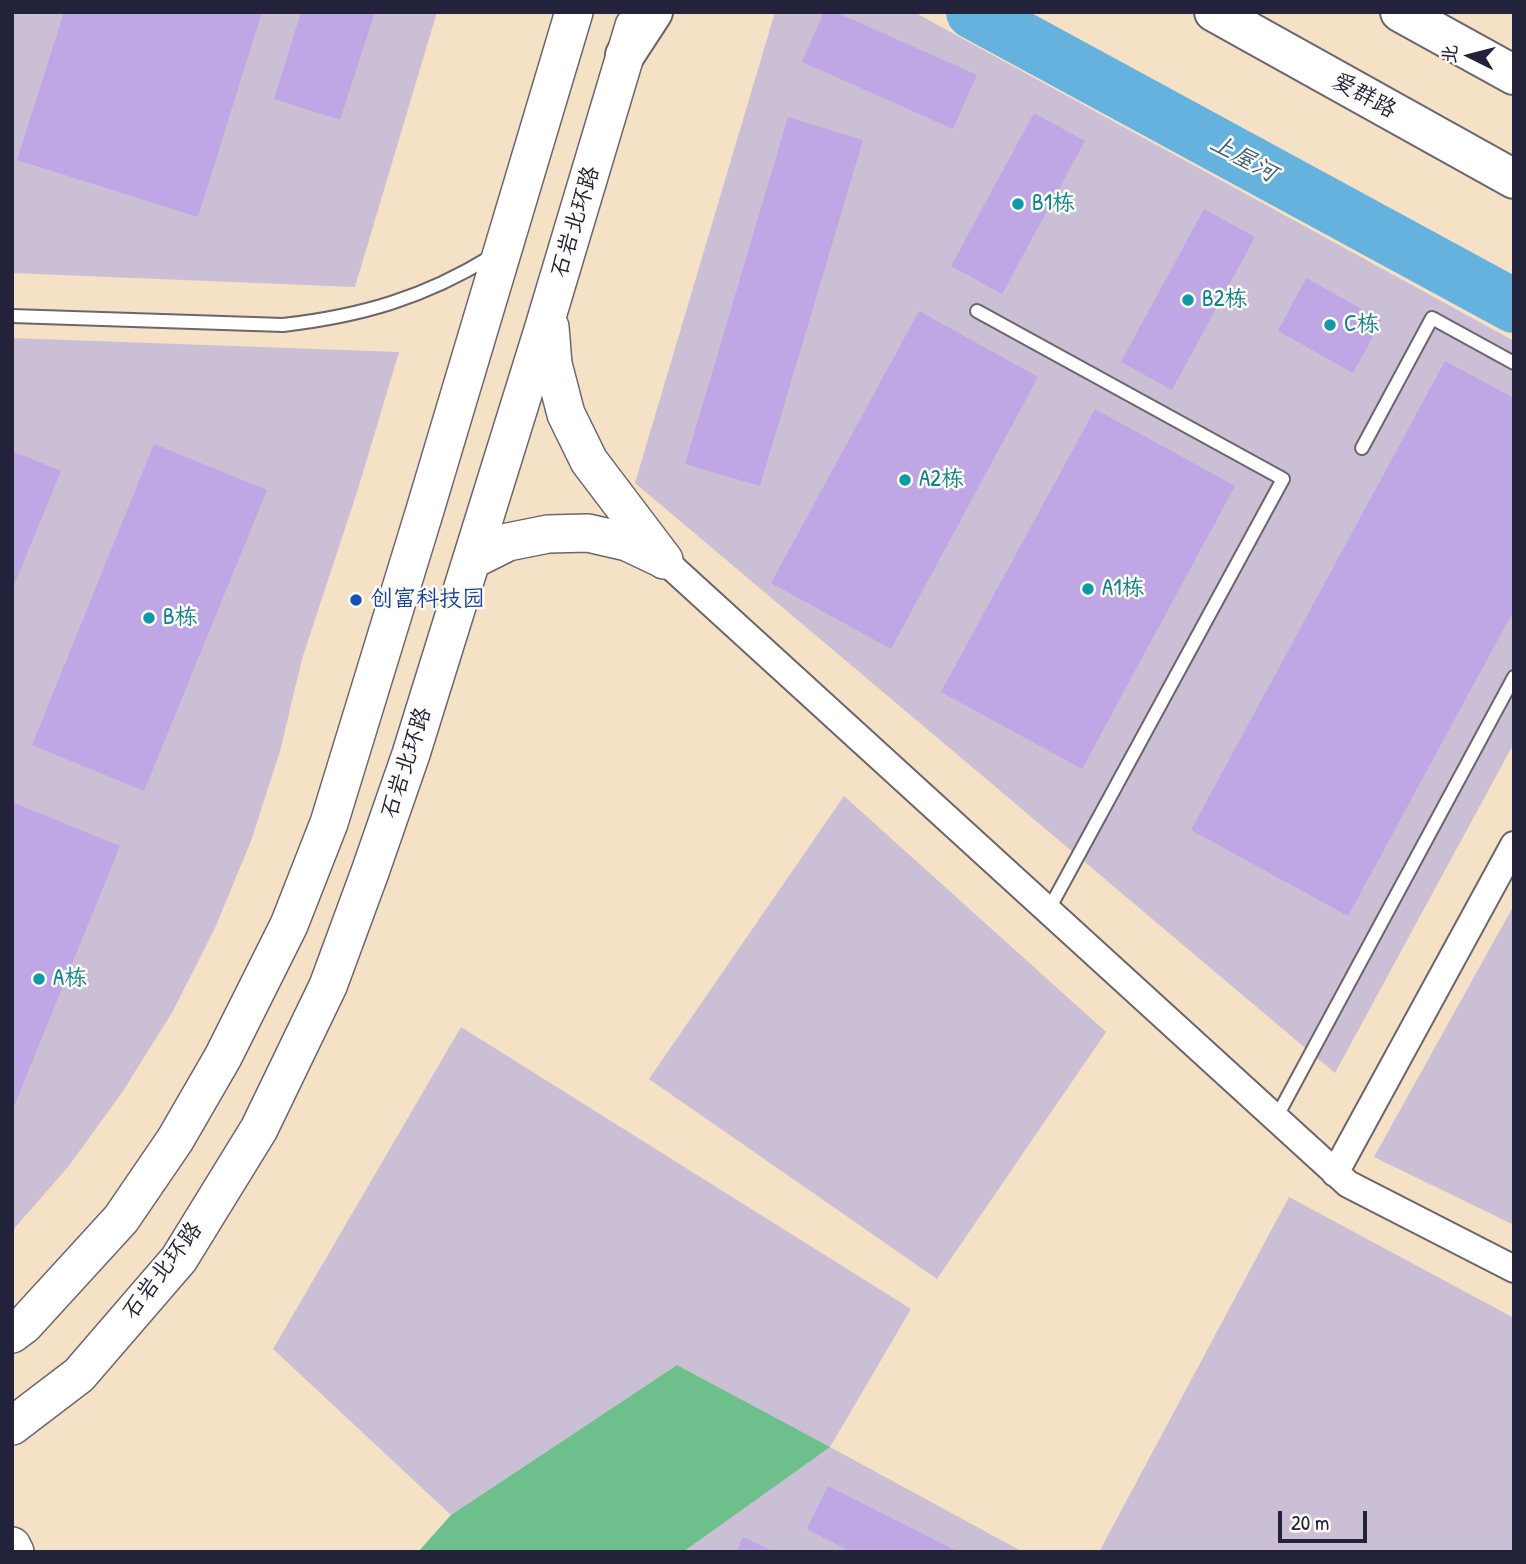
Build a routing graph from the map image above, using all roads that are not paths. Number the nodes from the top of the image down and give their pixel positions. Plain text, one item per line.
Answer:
1 (574, 12) edge
2 (638, 12) edge
3 (653, 12) edge
4 (1214, 12) edge
5 (1400, 12) edge
6 (625, 55) junction
7 (1514, 75) edge
8 (1514, 179) edge
9 (503, 249) junction
10 (977, 311) dead end
11 (549, 312) junction
12 (12, 316) edge
13 (1514, 363) edge
14 (1362, 448) dead end
15 (471, 560) junction
16 (664, 560) junction
17 (1514, 677) edge
18 (1514, 845) edge
19 (1048, 911) junction
20 (1276, 1118) junction
21 (1335, 1172) junction
22 (1514, 1269) edge
23 (12, 1334) edge
24 (12, 1426) edge
25 (12, 1546) edge
26 (15, 1552) edge

1 - 9 main road
2 - 6 main road, 石岩北环路
3 - 6 main road
4 - 8 main road, 爱群路
5 - 7 main road
6 - 11 main road, 石岩北环路
9 - 12 lane
9 - 23 main road
10 - 19 lane
11 - 15 main road, 石岩北环路
11 - 16 main road
13 - 14 lane
15 - 16 main road
15 - 24 main road, 石岩北环路
16 - 19 street
17 - 20 lane
18 - 21 street
19 - 20 street
20 - 21 street
21 - 22 street
25 - 26 main road

